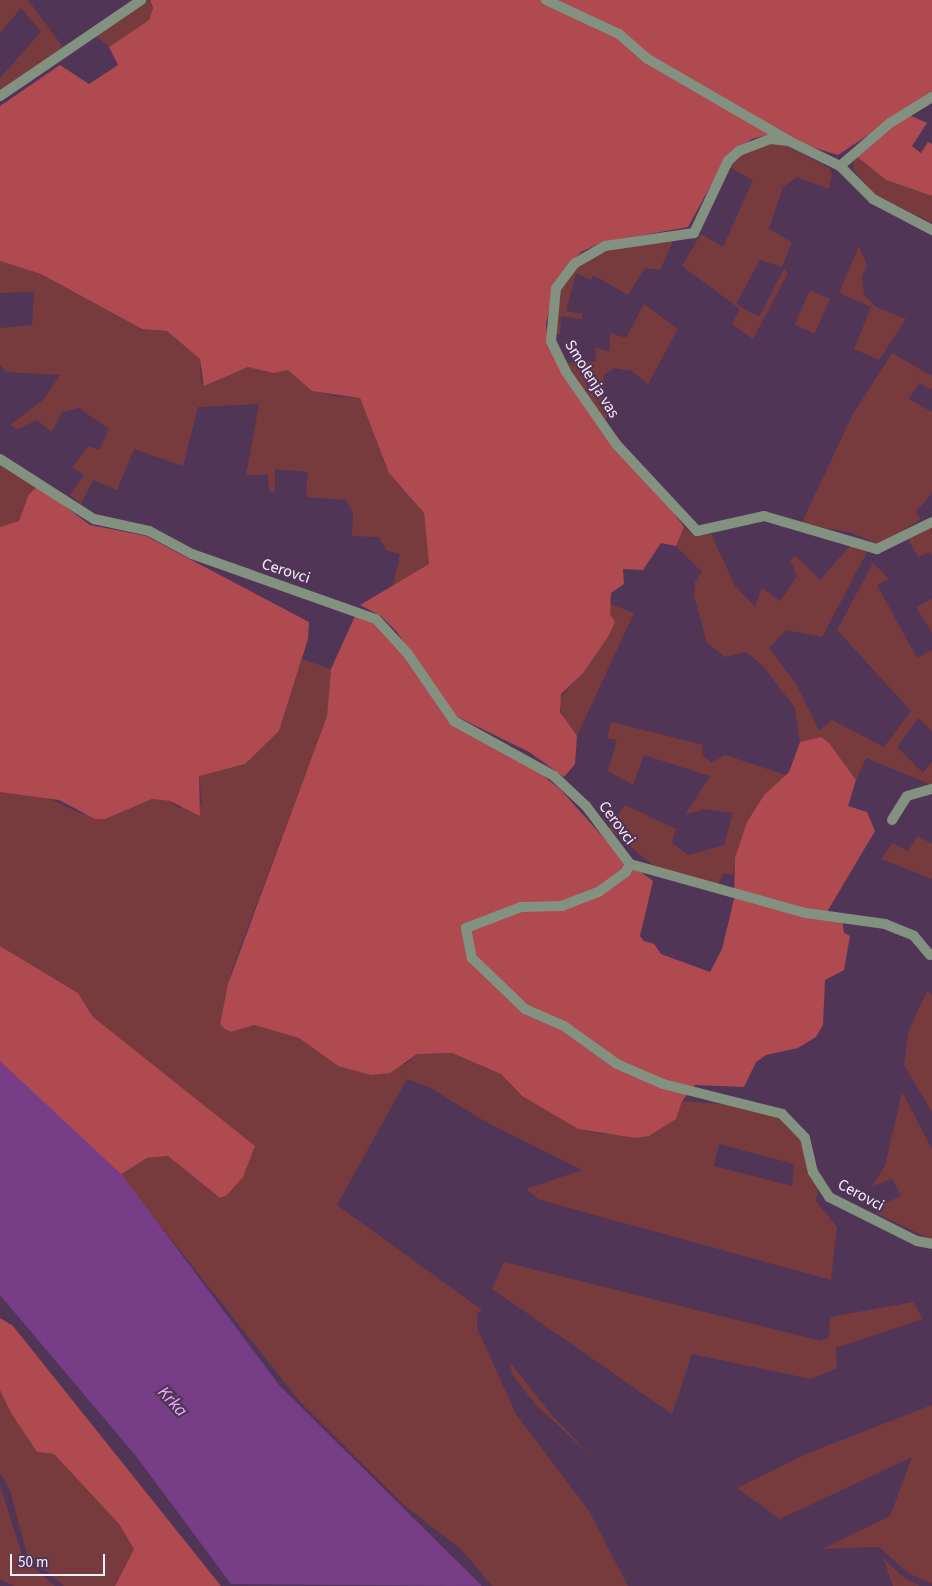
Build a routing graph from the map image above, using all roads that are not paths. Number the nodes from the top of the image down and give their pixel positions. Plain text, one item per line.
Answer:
1 (140, 0) edge
2 (546, 0) edge
3 (0, 96) edge
4 (932, 97) edge
5 (788, 141) junction
6 (840, 166) junction
7 (932, 230) edge
8 (0, 459) edge
9 (932, 522) edge
10 (932, 789) edge
11 (892, 820) dead end
12 (630, 864) junction
13 (930, 954) dead end
14 (932, 1244) edge

1 - 3 street
2 - 5 street
4 - 6 street
5 - 6 street, Smolenja vas
5 - 9 street, Smolenja vas
6 - 7 street, Smolenja vas
8 - 12 street, Cerovci
10 - 11 street
12 - 13 street
12 - 14 street, Cerovci

